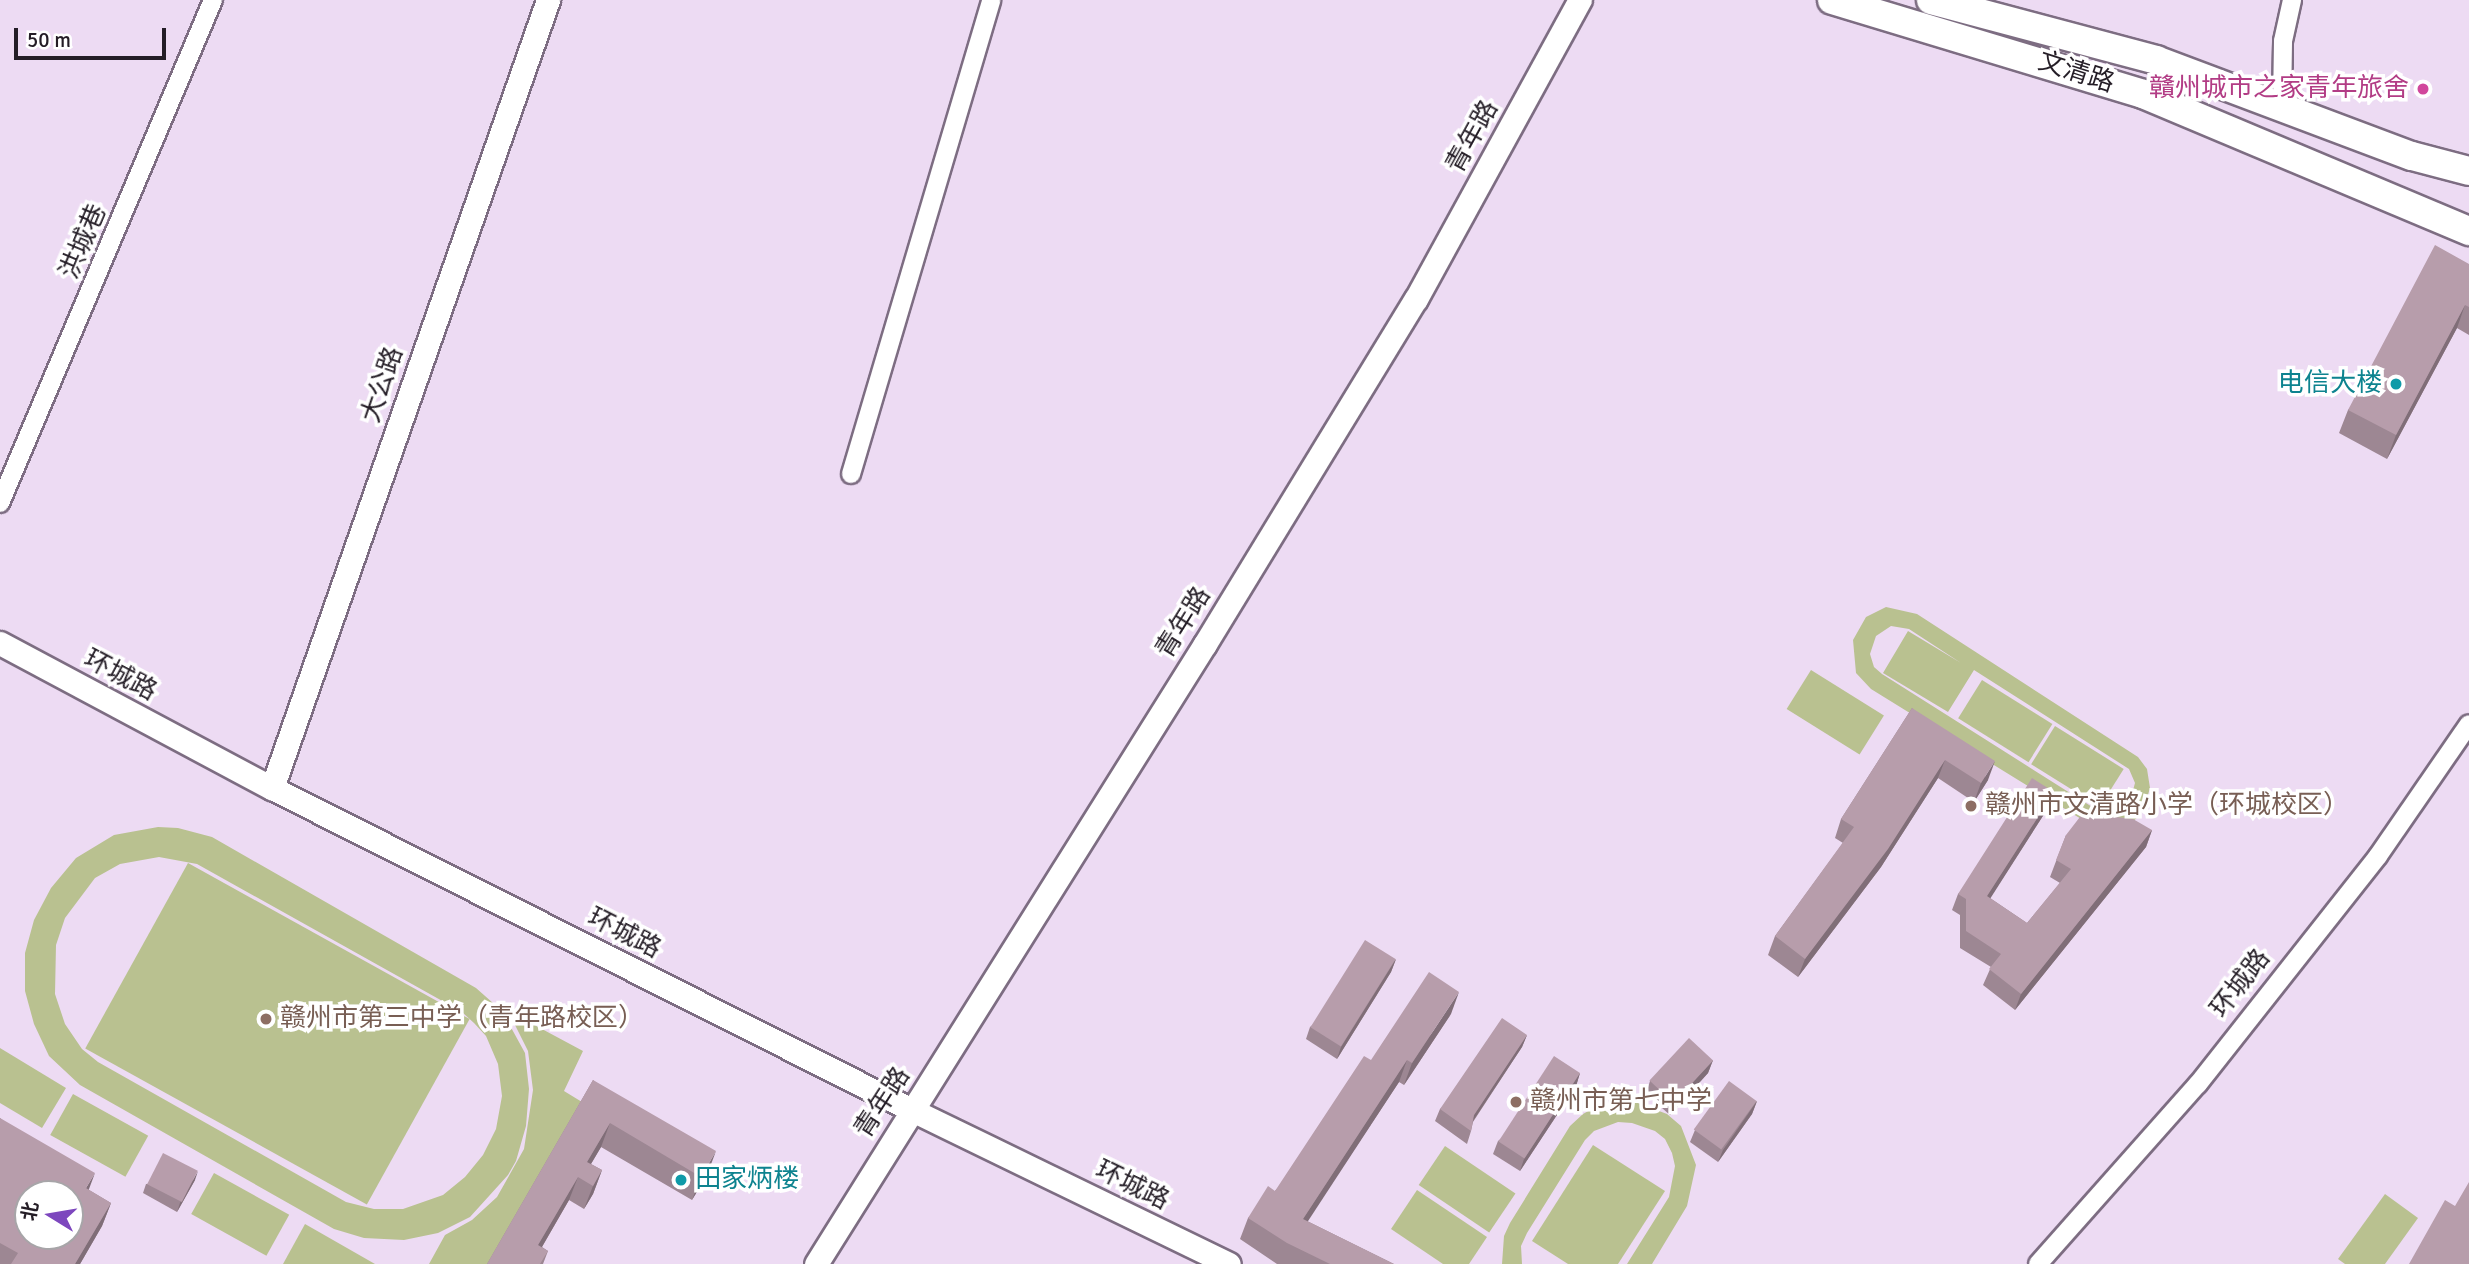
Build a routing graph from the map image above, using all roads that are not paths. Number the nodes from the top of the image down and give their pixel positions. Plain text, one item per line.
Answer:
1 (213, 0) edge
2 (548, 0) edge
3 (991, 0) edge
4 (1580, 0) edge
5 (1832, 0) edge
6 (1931, 0) edge
7 (2292, 0) edge
8 (2282, 106) junction
9 (2469, 171) edge
10 (2469, 231) edge
11 (851, 474) dead end
12 (0, 503) edge
13 (0, 643) edge
14 (2469, 724) edge
15 (272, 788) junction
16 (912, 1110) junction
17 (816, 1264) edge
18 (1229, 1264) edge
19 (2038, 1264) edge

1 - 12 street, 洪城巷
2 - 15 street, 大公路
3 - 11 street
4 - 16 street, 青年路
5 - 10 main road, 文清路
6 - 8 main road, 文清路
7 - 8 street
8 - 9 main road, 文清路
13 - 15 street, 环城路
14 - 19 street, 环城路
15 - 16 street, 环城路
16 - 17 street, 青年路
16 - 18 street, 环城路

